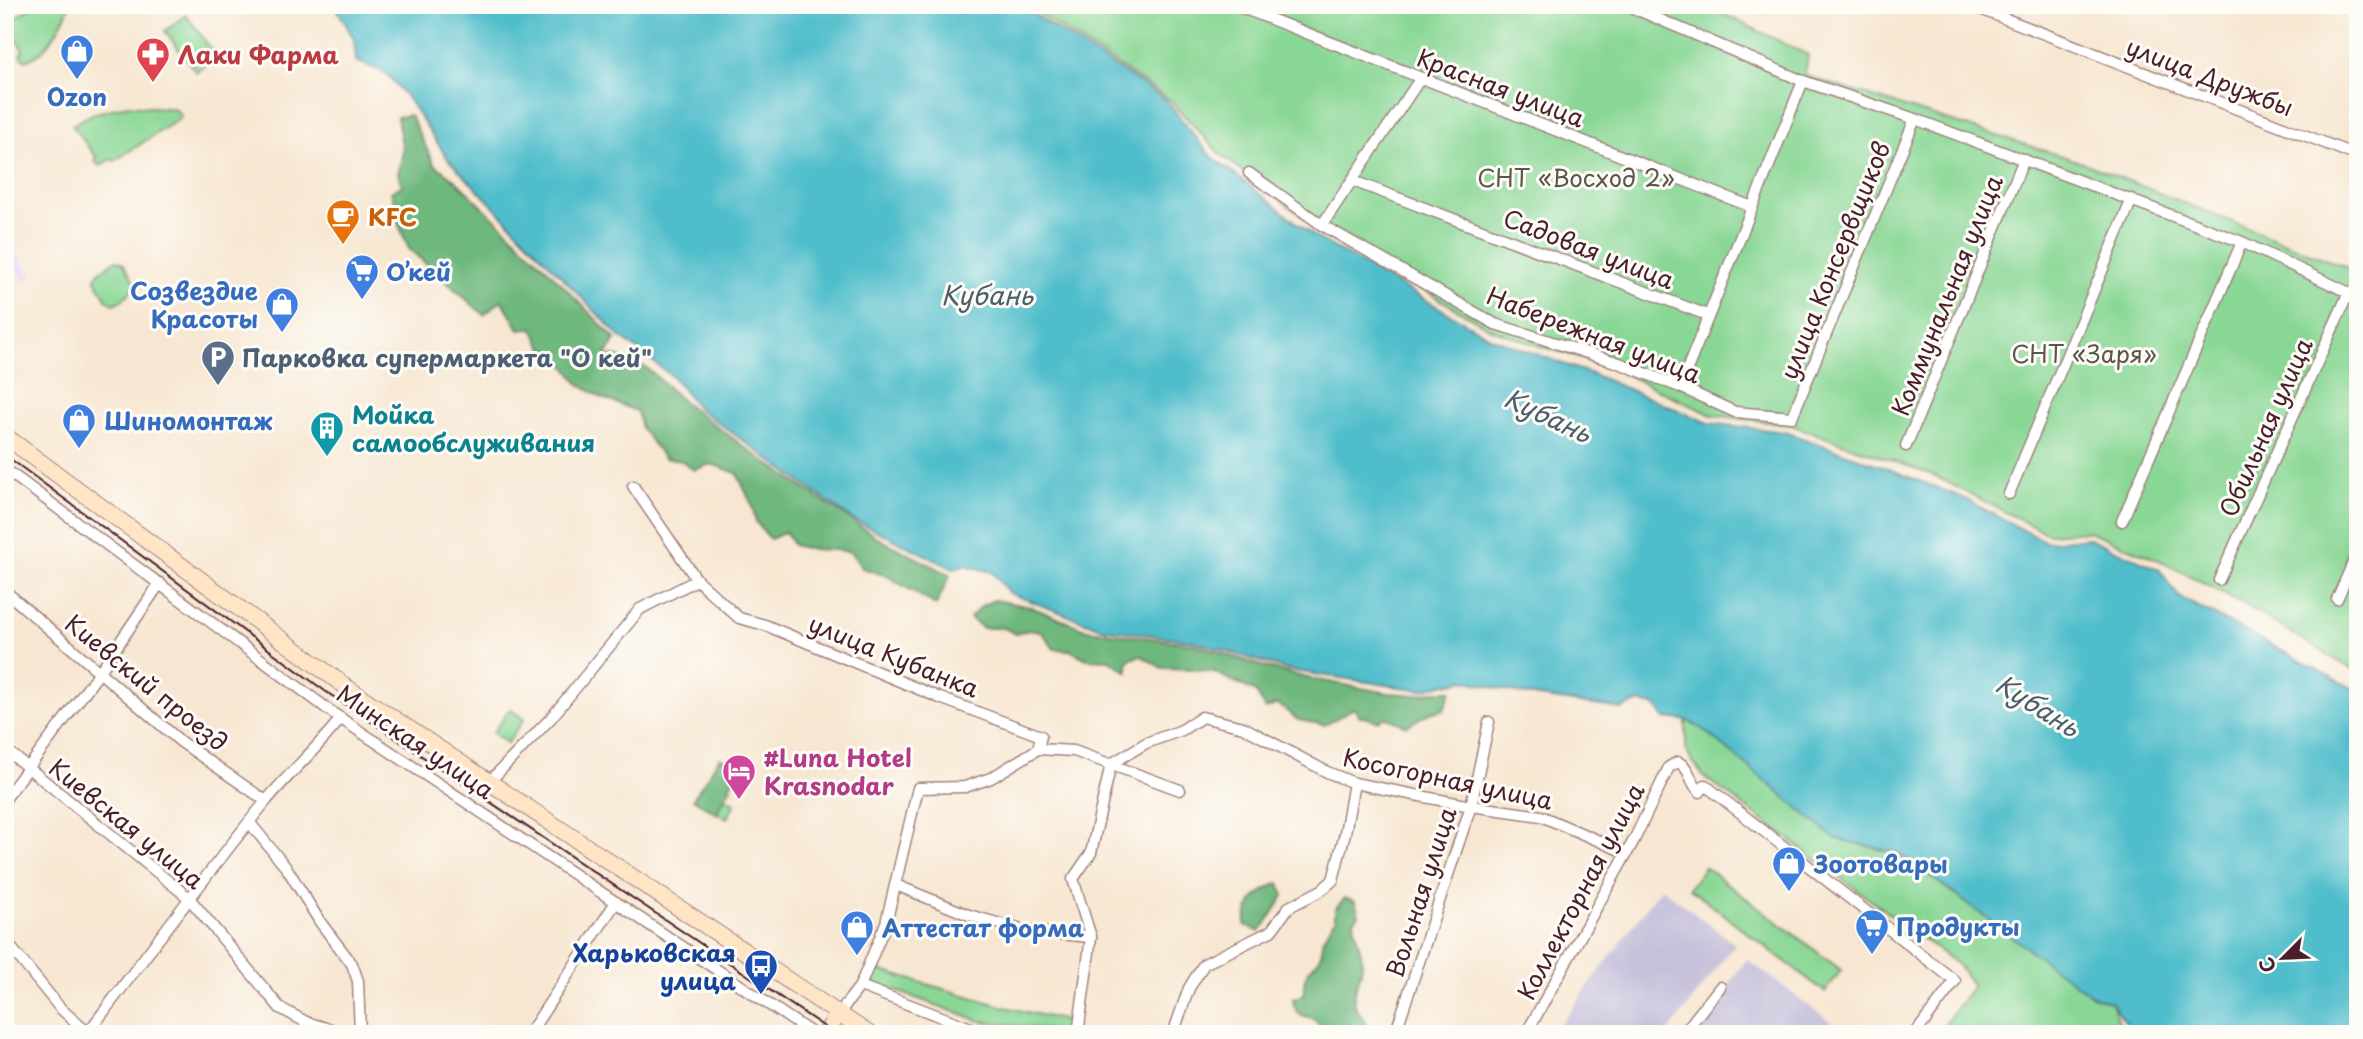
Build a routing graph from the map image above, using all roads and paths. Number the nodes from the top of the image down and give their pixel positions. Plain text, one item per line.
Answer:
1 (1235, 5) edge
2 (1626, 5) edge
3 (1970, 5) edge
4 (1420, 79) junction
5 (1803, 81) junction
6 (1915, 118) junction
7 (2358, 156) edge
8 (2024, 159) junction
9 (1249, 173) dead end
10 (1353, 181) junction
11 (2133, 199) junction
12 (1752, 206) junction
13 (1322, 225) junction
14 (2242, 242) junction
15 (2353, 294) edge
16 (1707, 315) junction
17 (1680, 387) junction
18 (1792, 417) joint
19 (5, 436) edge
20 (1906, 446) dead end
21 (6, 472) edge
22 (633, 486) dead end
23 (2009, 494) dead end
24 (2122, 521) dead end
25 (2358, 552) edge
26 (698, 580) junction
27 (2219, 580) dead end
28 (160, 583) junction
29 (5, 591) edge
30 (2337, 599) dead end
31 (99, 673) junction
32 (341, 718) junction
33 (1489, 722) dead end
34 (5, 749) edge
35 (1038, 749) junction
36 (1111, 764) junction
37 (27, 767) junction
38 (488, 783) junction
39 (1354, 783) junction
40 (1180, 790) dead end
41 (5, 799) edge
42 (266, 801) junction
43 (1471, 806) junction
44 (250, 823) junction
45 (1627, 853) junction
46 (896, 885) junction
47 (189, 898) junction
48 (616, 902) junction
49 (1091, 937) junction
50 (5, 940) edge
51 (860, 986) junction
52 (1720, 987) dead end
53 (839, 1013) junction
54 (87, 1033) edge
55 (346, 1034) edge
56 (360, 1034) edge
57 (530, 1034) edge
58 (813, 1034) edge
59 (825, 1034) edge
60 (869, 1034) edge
61 (1018, 1034) edge
62 (1078, 1034) edge
63 (1172, 1034) edge
64 (1395, 1034) edge
65 (1526, 1034) edge
66 (1683, 1034) edge
67 (1915, 1034) edge

1 - 4 street, Красная улица
2 - 5 street
3 - 7 street, улица Дружбы
4 - 10 street
4 - 12 street, Красная улица
5 - 6 street
5 - 12 street
6 - 8 street
6 - 18 street, улица Консервщиков
8 - 11 street
8 - 20 street, Коммунальная улица
9 - 13 street, Набережная улица
10 - 13 street
10 - 16 street, Садовая улица
11 - 14 street
11 - 23 street
12 - 16 street
13 - 17 street, Набережная улица
14 - 15 street
14 - 24 street
15 - 27 street, Обильная улица
16 - 17 street
17 - 18 street, Набережная улица
19 - 38 main road, Минская улица
21 - 28 street, Минская улица
22 - 26 street, улица Кубанка
25 - 30 street
26 - 35 street, улица Кубанка
26 - 38 street, Минская улица
28 - 31 street
28 - 32 street, Минская улица
29 - 31 street, Киевский проезд
31 - 37 street
31 - 42 street, Киевский проезд
32 - 42 street
32 - 48 street, Минская улица
33 - 43 street, Вольная улица
34 - 37 street, Киевская улица
35 - 36 street
35 - 46 street
36 - 39 street, Косогорная улица
36 - 40 street
36 - 49 street
37 - 41 street
37 - 47 street, Киевская улица
38 - 53 main road, Минская улица
39 - 43 street, Косогорная улица
39 - 63 street
42 - 44 street
43 - 45 street, Косогорная улица
43 - 64 street, Вольная улица
44 - 47 street
44 - 56 street
45 - 65 street, Коллекторная улица
45 - 67 street, Коллекторная улица
46 - 49 street
46 - 51 street
47 - 54 street
47 - 55 street, Киевская улица
48 - 57 street
48 - 58 street, Минская улица
49 - 62 street
50 - 54 street
51 - 53 street
51 - 61 street
52 - 66 street
53 - 59 main road
53 - 60 main road, Минская улица

